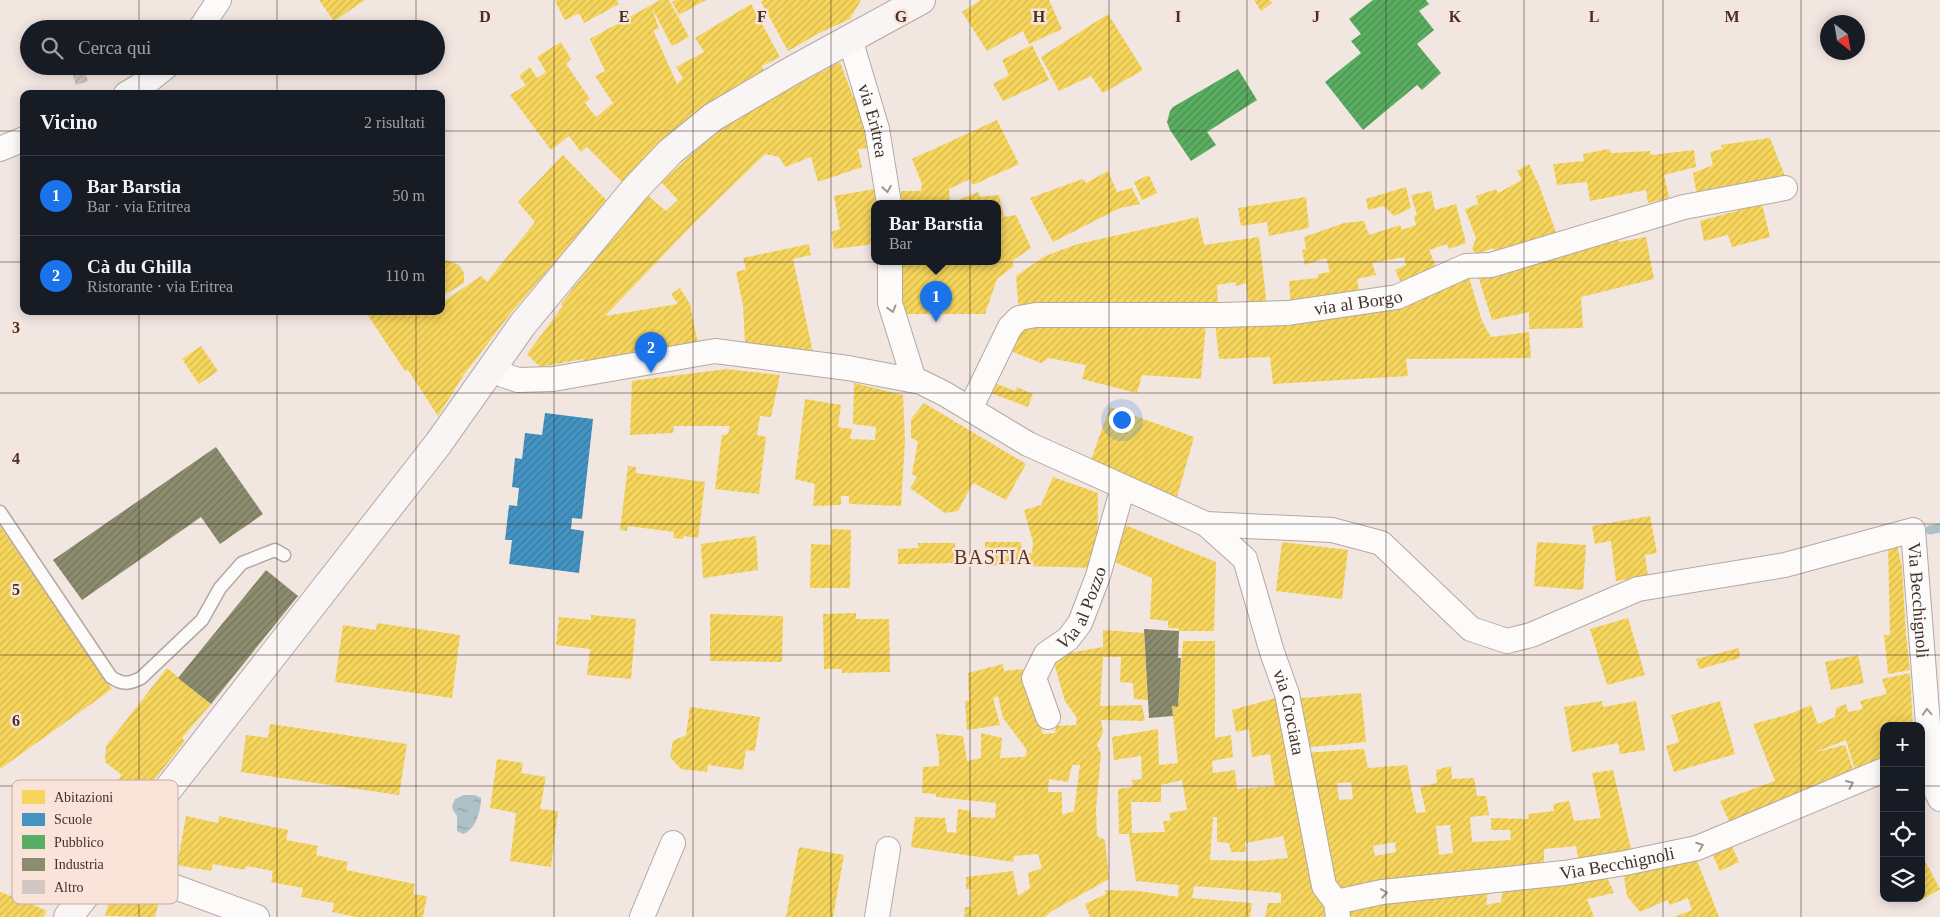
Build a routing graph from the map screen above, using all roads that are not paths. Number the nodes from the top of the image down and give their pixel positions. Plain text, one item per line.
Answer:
1 (219, 0) edge
2 (921, 0) edge
3 (206, 20) edge
4 (850, 40) junction
5 (156, 75) edge
6 (133, 90) edge
7 (20, 141) edge
8 (0, 149) edge
9 (1785, 188) dead end
10 (889, 200) edge
11 (890, 265) edge
12 (491, 368) junction
13 (914, 380) junction
14 (970, 409) junction
15 (1123, 487) junction
16 (0, 512) edge
17 (1206, 524) junction
18 (284, 555) dead end
19 (1048, 717) dead end
20 (1926, 752) edge
21 (1880, 772) edge
22 (176, 780) edge
23 (1940, 799) edge
24 (673, 843) dead end
25 (888, 849) dead end
26 (178, 888) edge
27 (78, 904) edge
28 (1337, 909) edge
29 (68, 917) edge
30 (257, 917) edge
31 (642, 917) edge
32 (877, 917) edge

1 - 3 street
2 - 4 main road
4 -> 10 street, via Eritrea
4 - 12 main road
5 - 6 street
7 - 8 street
9 - 14 street, via al Borgo
11 -> 13 street
12 - 13 street
12 - 22 main road
13 - 14 street
14 - 15 street
15 - 17 street
15 - 19 street, Via al Pozzo
16 - 18 lane
20 -> 17 street, Via Becchignoli
17 - 28 street, via Crociata
20 - 23 street, Via Becchignoli
28 -> 21 street, Via Becchignoli
24 - 31 street
25 - 32 street
26 - 30 street
27 - 29 main road

